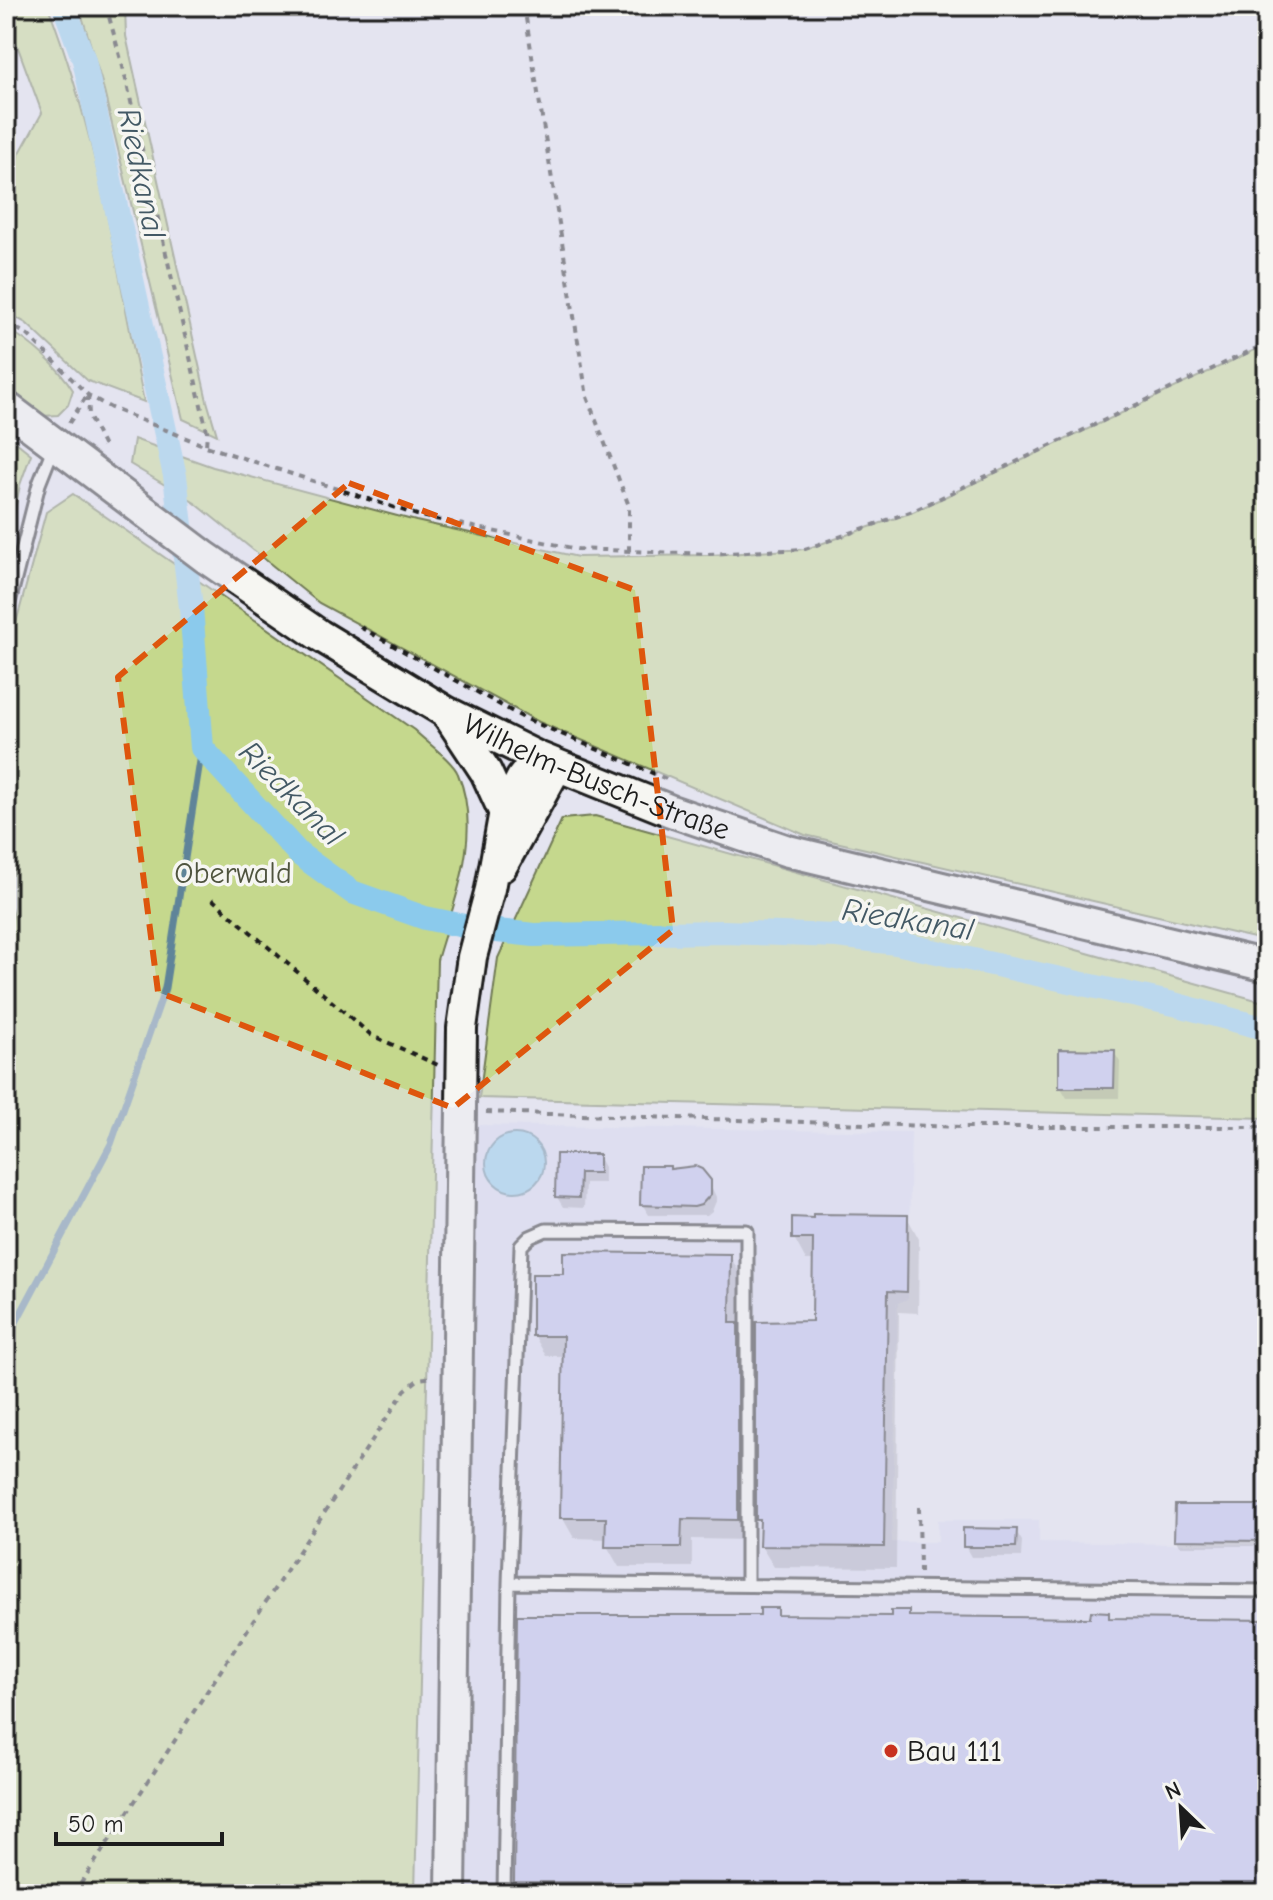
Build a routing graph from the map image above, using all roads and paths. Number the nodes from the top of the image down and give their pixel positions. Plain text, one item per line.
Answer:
1 (106, 6) edge
2 (524, 6) edge
3 (6, 322) edge
4 (1267, 343) edge
5 (88, 395) junction
6 (6, 407) edge
7 (54, 446) junction
8 (206, 446) junction
9 (110, 459) dead end
10 (629, 552) junction
11 (6, 615) edge
12 (359, 627) dead end
13 (446, 712) junction
14 (547, 761) junction
15 (676, 783) dead end
16 (504, 811) junction
17 (490, 889) junction
18 (212, 899) dead end
19 (1267, 966) edge
20 (438, 1065) dead end
21 (460, 1110) junction
22 (1267, 1127) edge
23 (456, 1378) junction
24 (919, 1507) dead end
25 (509, 1583) junction
26 (747, 1584) junction
27 (920, 1586) junction
28 (1267, 1591) edge
29 (74, 1894) edge
30 (451, 1894) edge
31 (504, 1894) edge

1 - 8 path
2 - 10 path
3 - 5 path
4 - 10 path
5 - 7 path
5 - 8 path
5 - 9 path
6 - 7 main road, Wilhelm-Busch-Straße
7 - 11 lane
7 - 13 main road, Wilhelm-Busch-Straße
8 - 10 path
12 - 15 path
13 - 14 main road, Wilhelm-Busch-Straße
13 - 16 main road
14 - 16 street
14 - 17 street
14 - 19 main road, Wilhelm-Busch-Straße
16 - 17 street
17 - 21 street
18 - 20 path
21 - 22 path
21 - 23 street
23 - 29 path
23 - 30 street
24 - 27 path
25 - 26 lane
25 - 26 lane
25 - 31 lane
26 - 27 lane
27 - 28 lane

